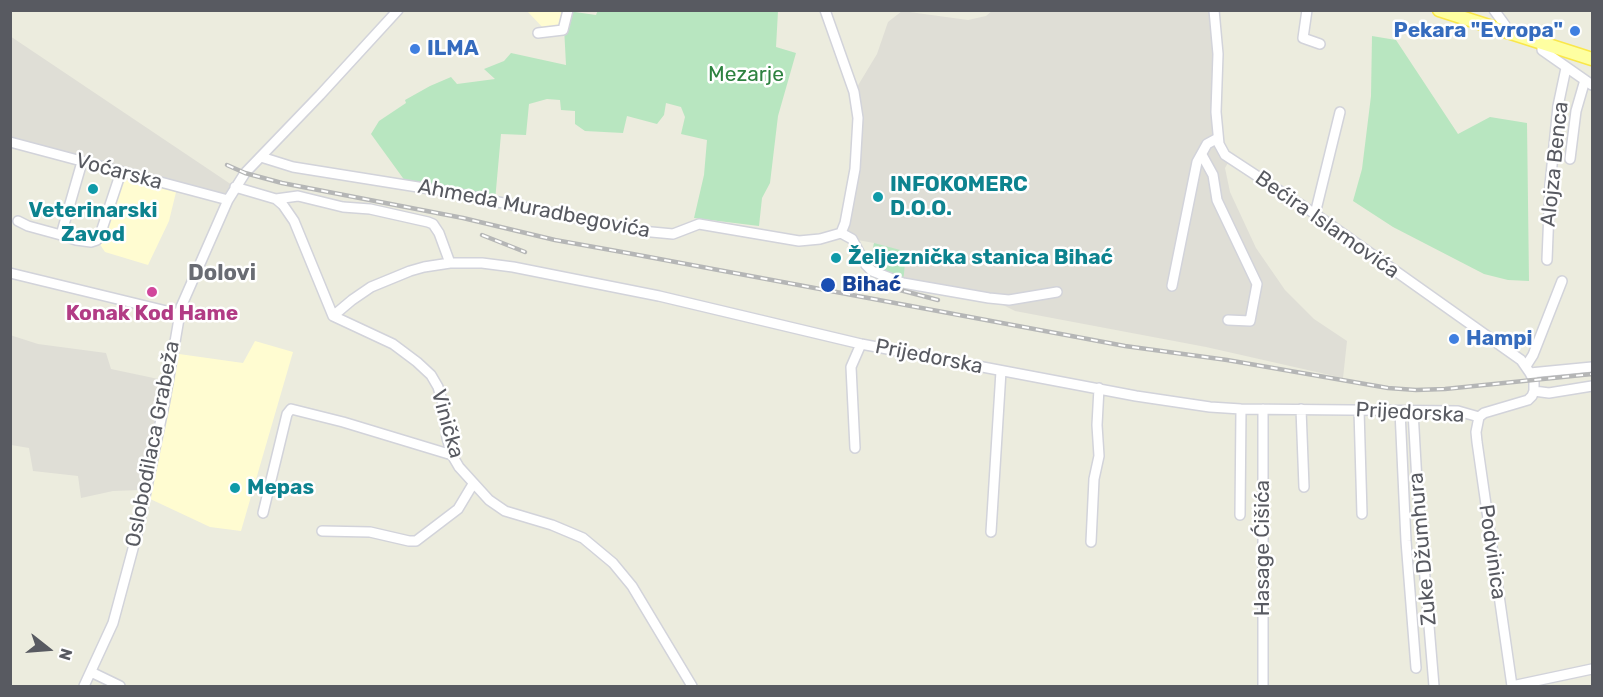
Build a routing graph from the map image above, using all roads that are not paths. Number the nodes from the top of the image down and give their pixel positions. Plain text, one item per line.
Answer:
1 (398, 10) edge
2 (568, 10) edge
3 (825, 10) edge
4 (1214, 10) edge
5 (1307, 10) edge
6 (1439, 10) edge
7 (1494, 10) edge
8 (1505, 32) junction
9 (538, 33) dead end
10 (1542, 43) junction
11 (1320, 44) dead end
12 (1593, 59) edge
13 (1566, 68) junction
14 (1589, 82) edge
15 (1340, 112) dead end
16 (1218, 138) junction
17 (10, 142) edge
18 (1202, 155) junction
19 (261, 157) junction
20 (1570, 159) dead end
21 (82, 162) junction
22 (121, 172) junction
23 (235, 188) junction
24 (276, 199) junction
25 (228, 200) junction
26 (1315, 214) junction
27 (18, 221) dead end
28 (841, 233) junction
29 (61, 235) junction
30 (1547, 260) dead end
31 (450, 263) junction
32 (10, 273) edge
33 (1562, 281) dead end
34 (1172, 286) dead end
35 (1057, 292) dead end
36 (179, 314) junction
37 (333, 316) junction
38 (1228, 320) dead end
39 (861, 344) junction
40 (1593, 367) edge
41 (1528, 369) junction
42 (1001, 371) junction
43 (1593, 386) edge
44 (1099, 388) junction
45 (1534, 391) junction
46 (1241, 409) junction
47 (1301, 409) junction
48 (1263, 410) junction
49 (1359, 410) junction
50 (1400, 411) junction
51 (1413, 411) junction
52 (1479, 417) junction
53 (855, 448) dead end
54 (452, 455) junction
55 (473, 484) junction
56 (1304, 487) dead end
57 (263, 513) dead end
58 (1362, 514) dead end
59 (1240, 515) dead end
60 (322, 531) dead end
61 (991, 532) dead end
62 (1091, 542) dead end
63 (1416, 668) dead end
64 (1593, 669) edge
65 (92, 672) junction
66 (1512, 686) edge
67 (84, 687) edge
68 (120, 687) edge
69 (692, 687) edge
70 (1263, 687) edge
71 (1434, 687) edge

1 - 19 street, Oslobodilaca Grabeža
2 - 9 street
3 - 28 street
4 - 16 street
5 - 11 street
6 - 8 main road
7 - 8 street
8 - 10 main road
10 - 12 main road
10 - 13 street
13 - 14 street
13 - 30 street, Alojza Benca
14 - 20 street
15 - 26 street
16 - 18 street
16 - 26 street, Bećira Islamovića
17 - 21 street, Voćarska
18 - 34 street
18 - 38 street
19 - 23 street, Oslobodilaca Grabeža
19 - 28 street, Ahmeda Muradbegovića
21 - 22 street, Voćarska
21 - 29 street
22 - 25 street, Voćarska
22 - 29 street
23 - 24 street
23 - 25 street, Oslobodilaca Grabeža
24 - 31 street
24 - 37 street
25 - 36 street, Oslobodilaca Grabeža
26 - 41 street, Bećira Islamovića
27 - 29 street
28 - 35 street
31 - 37 street, Prijedorska
31 - 39 street, Prijedorska
32 - 36 street
33 - 41 street
36 - 65 street, Oslobodilaca Grabeža
37 - 54 street, Vinička
39 - 42 street, Prijedorska
39 - 53 street
40 - 41 street
41 - 45 street
42 - 44 street, Prijedorska
42 - 61 street
43 - 45 street
44 - 46 street, Prijedorska
44 - 62 street
45 - 52 street, Prijedorska
46 - 48 street, Prijedorska
46 - 59 street
47 - 48 street, Prijedorska
47 - 49 street, Prijedorska
47 - 56 street
48 - 70 street, Hasage Ćišića
49 - 50 street, Prijedorska
49 - 58 street
50 - 51 street, Prijedorska
50 - 63 street
51 - 52 street, Prijedorska
51 - 71 street, Zuke Džumhura
52 - 66 street, Podvinica
54 - 55 street, Vinička
54 - 57 street
55 - 60 street
55 - 69 street, Vinička
64 - 66 street
65 - 67 street, Oslobodilaca Grabeža
65 - 68 street

